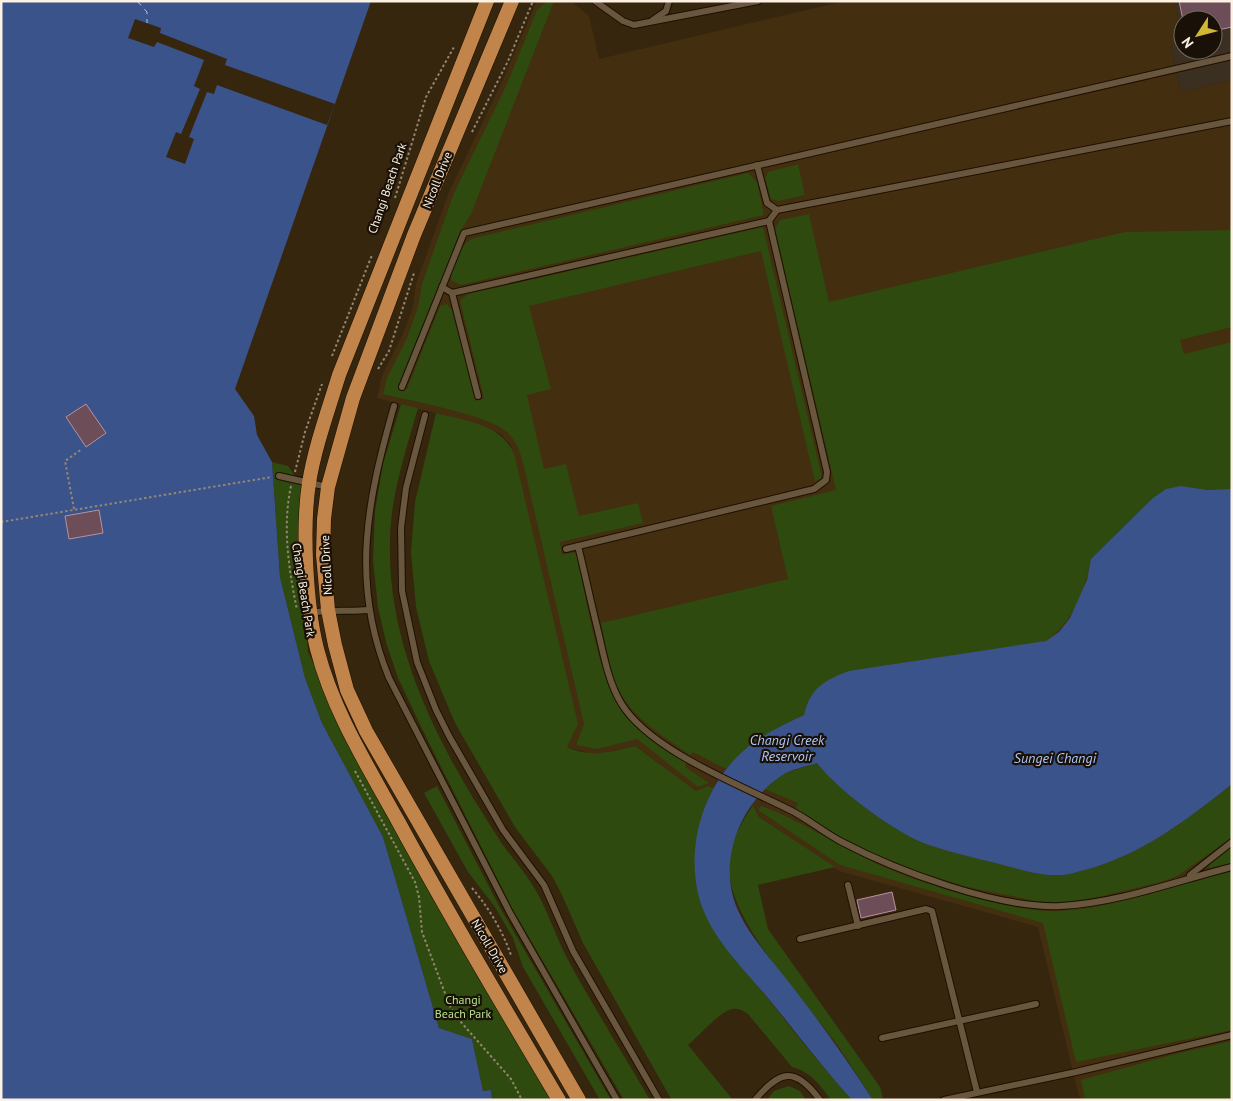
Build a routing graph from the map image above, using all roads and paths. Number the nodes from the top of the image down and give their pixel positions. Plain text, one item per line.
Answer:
1 (487, 1) edge
2 (512, 1) edge
3 (516, 1) edge
4 (533, 1) edge
5 (595, 1) edge
6 (669, 1) edge
7 (758, 1) edge
8 (506, 16) junction
9 (649, 22) junction
10 (456, 44) dead end
11 (1232, 56) edge
12 (1232, 121) edge
13 (468, 139) dead end
14 (757, 165) junction
15 (392, 206) dead end
16 (777, 210) junction
17 (769, 221) junction
18 (375, 248) dead end
19 (442, 287) junction
20 (452, 293) junction
21 (330, 361) dead end
22 (324, 379) dead end
23 (402, 387) dead end
24 (478, 396) dead end
25 (394, 406) dead end
26 (425, 415) dead end
27 (82, 449) dead end
28 (279, 476) joint
29 (292, 480) junction
30 (309, 483) junction
31 (328, 487) junction
32 (74, 510) junction
33 (1, 522) edge
34 (578, 546) junction
35 (566, 549) dead end
36 (328, 610) junction
37 (368, 610) junction
38 (311, 613) junction
39 (298, 619) dead end
40 (351, 764) dead end
41 (1232, 842) edge
42 (1232, 866) edge
43 (1186, 878) junction
44 (454, 884) junction
45 (848, 886) dead end
46 (440, 896) junction
47 (858, 926) junction
48 (800, 939) dead end
49 (1036, 1004) dead end
50 (532, 1020) junction
51 (961, 1021) junction
52 (517, 1029) junction
53 (1232, 1035) edge
54 (882, 1038) dead end
55 (977, 1092) junction
56 (522, 1100) edge
57 (559, 1100) edge
58 (579, 1100) edge
59 (617, 1100) edge
60 (659, 1100) edge
61 (755, 1100) edge
62 (820, 1100) edge
63 (944, 1100) edge

1 - 30 main road, Nicoll Drive
2 - 8 main road, Nicoll Drive
3 - 8 main road
4 - 13 path
5 - 9 lane
6 - 9 lane
7 - 9 lane
8 - 31 main road, Nicoll Drive
10 - 15 path, Changi Beach Park
11 - 14 lane
12 - 16 lane
14 - 16 lane
14 - 19 lane
16 - 17 lane
17 - 20 lane
17 - 34 lane
18 - 21 path, Changi Beach Park
19 - 20 lane
19 - 23 lane
20 - 24 lane
22 - 29 path, Changi Beach Park
25 - 37 lane
26 - 60 lane
27 - 32 path
28 - 29 lane
28 - 32 path
29 - 30 lane
29 - 39 path, Changi Beach Park
30 - 31 lane
30 - 38 main road, Nicoll Drive
31 - 36 main road, Nicoll Drive
32 - 33 path
34 - 35 lane
34 - 43 lane
36 - 37 lane
36 - 38 lane
36 - 44 main road, Nicoll Drive
37 - 59 lane
38 - 46 main road, Nicoll Drive
40 - 56 path
41 - 43 lane
42 - 43 lane
44 - 46 lane
44 - 50 main road, Nicoll Drive
45 - 47 lane
46 - 52 main road, Nicoll Drive
47 - 48 lane
47 - 51 lane
49 - 51 lane
50 - 52 lane
50 - 58 main road, Nicoll Drive
51 - 54 lane
51 - 55 lane
52 - 57 main road, Nicoll Drive
53 - 55 lane
55 - 63 lane
61 - 62 lane

